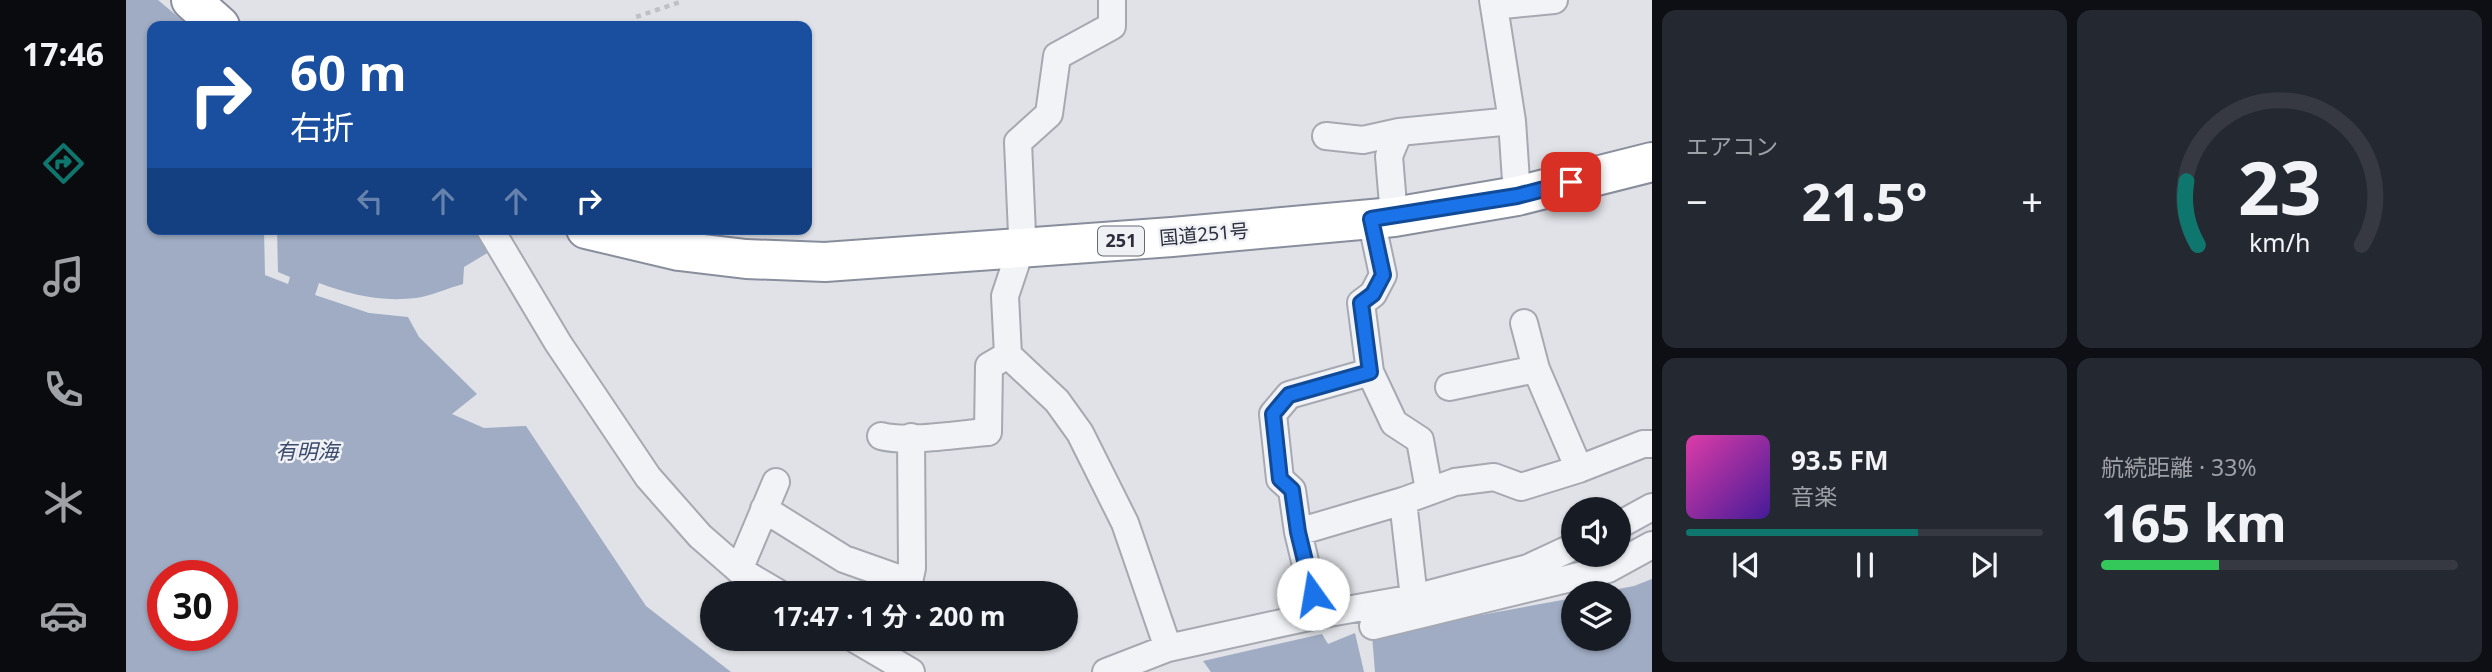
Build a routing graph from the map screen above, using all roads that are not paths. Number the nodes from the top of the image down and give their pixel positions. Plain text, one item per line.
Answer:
1 (191, 0) edge
2 (1112, 0) edge
3 (1554, 0) edge
4 (1494, 3) edge
5 (214, 21) edge
6 (1511, 121) junction
7 (1399, 132) junction
8 (1325, 136) dead end
9 (1652, 162) edge
10 (1517, 196) junction
11 (1383, 218) junction
12 (494, 235) edge
13 (611, 235) edge
14 (1021, 248) junction
15 (1524, 323) dead end
16 (1008, 355) junction
17 (1536, 369) junction
18 (1370, 372) junction
19 (1449, 387) dead end
20 (881, 436) dead end
21 (911, 438) junction
22 (1652, 444) edge
23 (1579, 469) junction
24 (776, 482) dead end
25 (1429, 490) junction
26 (1403, 501) junction
27 (1652, 507) edge
28 (764, 509) junction
29 (1631, 518) edge
30 (1298, 532) junction
31 (1652, 545) edge
32 (1561, 553) edge
33 (739, 570) junction
34 (758, 581) edge
35 (1414, 598) junction
36 (1318, 615) junction
37 (1373, 626) dead end
38 (1168, 648) junction
39 (875, 651) edge
40 (911, 672) edge
41 (1106, 672) edge

1 - 5 highway
2 - 14 street
3 - 4 street
4 - 6 street
6 - 7 street
6 - 10 street
7 - 8 street
7 - 11 street
9 - 10 highway, 国道251号 / 251
10 - 11 highway, 国道251号 / 251
11 - 14 highway, 国道251号 / 251
11 - 18 street
12 - 33 street
13 - 14 highway, 国道251号 / 251
14 - 16 street
15 - 17 street
16 - 21 street
16 - 38 street
17 - 19 street
17 - 23 street
18 - 25 street
18 - 30 street
20 - 21 street
21 - 28 street
22 - 23 street
23 - 25 street
24 - 28 street
25 - 26 street
26 - 30 street
26 - 35 street
27 - 29 street
28 - 33 street
30 - 36 street
31 - 37 street
32 - 35 street
33 - 34 street
35 - 36 street
36 - 38 street
38 - 41 street
39 - 40 street

